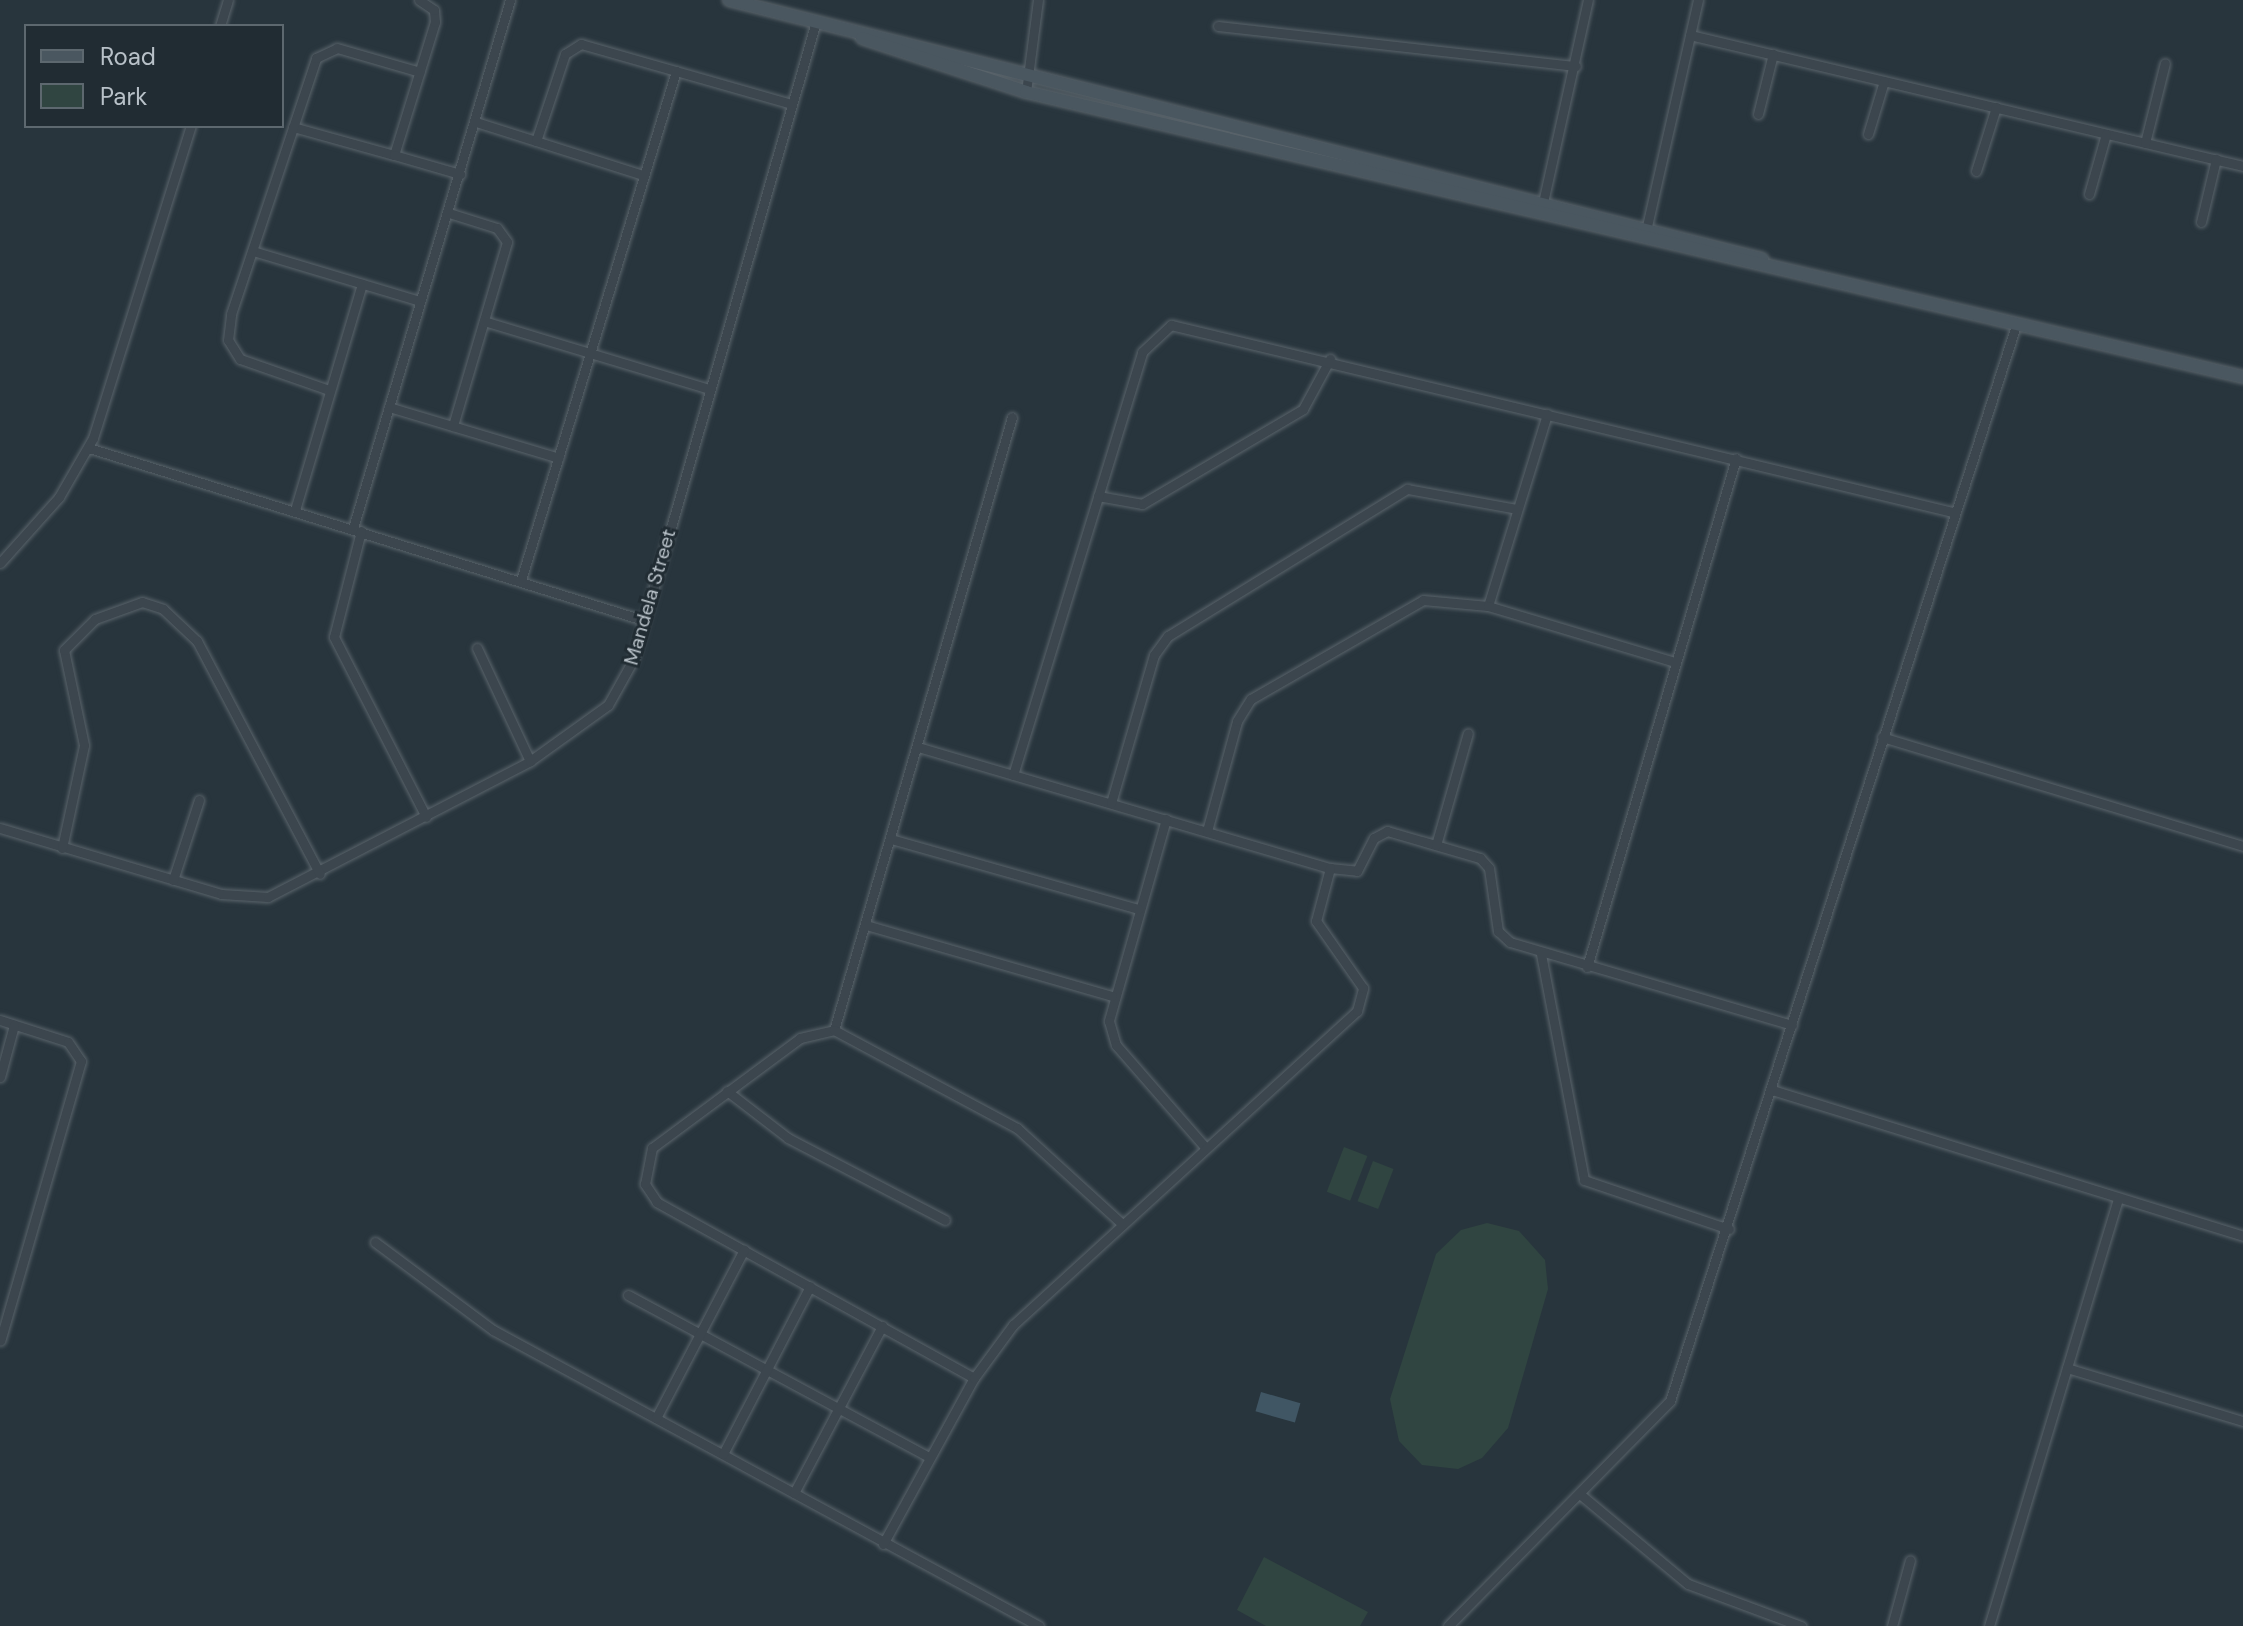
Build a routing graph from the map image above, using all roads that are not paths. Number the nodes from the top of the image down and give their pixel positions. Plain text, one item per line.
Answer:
1 (228, 0) edge
2 (421, 0) edge
3 (510, 0) edge
4 (729, 0) edge
5 (1038, 0) edge
6 (1588, 0) edge
7 (1698, 0) edge
8 (221, 24) edge
9 (815, 25) junction
10 (1218, 26) dead end
11 (1690, 35) junction
12 (1773, 54) junction
13 (2165, 63) dead end
14 (1576, 66) junction
15 (676, 71) junction
16 (420, 72) junction
17 (1884, 81) junction
18 (1027, 86) junction
19 (791, 104) junction
20 (1996, 107) junction
21 (1758, 114) dead end
22 (476, 122) junction
23 (293, 127) junction
24 (190, 128) edge
25 (1868, 134) dead end
26 (2106, 134) junction
27 (536, 141) junction
28 (2145, 143) junction
29 (394, 155) junction
30 (2216, 159) junction
31 (2243, 166) edge
32 (1976, 171) dead end
33 (460, 174) junction
34 (643, 175) junction
35 (2089, 194) dead end
36 (1541, 208) junction
37 (449, 213) junction
38 (2201, 222) dead end
39 (1645, 235) junction
40 (253, 251) junction
41 (362, 284) junction
42 (420, 301) junction
43 (484, 321) junction
44 (2017, 322) junction
45 (591, 352) junction
46 (1330, 359) junction
47 (2243, 377) edge
48 (709, 389) junction
49 (329, 390) junction
50 (389, 407) junction
51 (1547, 414) junction
52 (1012, 417) dead end
53 (453, 426) junction
54 (89, 448) junction
55 (559, 458) junction
56 (1736, 458) junction
57 (1098, 496) junction
58 (1517, 509) junction
59 (295, 510) junction
60 (1953, 512) junction
61 (357, 529) junction
62 (0, 563) edge
63 (521, 580) junction
64 (1488, 606) junction
65 (643, 620) junction
66 (477, 648) dead end
67 (1675, 662) junction
68 (1468, 733) dead end
69 (1882, 737) junction
70 (918, 747) junction
71 (530, 761) junction
72 (1013, 775) junction
73 (199, 800) dead end
74 (1111, 803) junction
75 (426, 817) junction
76 (1166, 819) junction
77 (0, 828) edge
78 (1207, 831) junction
79 (891, 839) junction
80 (1436, 845) junction
81 (2243, 846) edge
82 (62, 848) junction
83 (1330, 868) junction
84 (320, 874) junction
85 (173, 880) junction
86 (1138, 909) junction
87 (866, 925) junction
88 (1541, 954) junction
89 (1587, 967) junction
90 (1112, 996) junction
91 (0, 1020) edge
92 (14, 1025) junction
93 (1792, 1025) junction
94 (834, 1030) junction
95 (0, 1077) edge
96 (1772, 1090) junction
97 (727, 1091) junction
98 (1205, 1147) junction
99 (2118, 1199) junction
100 (945, 1220) dead end
101 (1122, 1224) junction
102 (1729, 1229) junction
103 (2243, 1236) edge
104 (375, 1242) dead end
105 (744, 1250) junction
106 (810, 1286) junction
107 (628, 1295) dead end
108 (882, 1326) junction
109 (700, 1336) junction
110 (0, 1341) edge
111 (2067, 1368) junction
112 (765, 1372) junction
113 (974, 1378) junction
114 (835, 1410) junction
115 (656, 1418) junction
116 (2243, 1421) edge
117 (723, 1454) junction
118 (929, 1457) junction
119 (794, 1493) junction
120 (1581, 1495) junction
121 (883, 1544) junction
122 (1910, 1560) dead end
123 (1454, 1624) edge
124 (1796, 1625) edge
125 (1039, 1626) edge
126 (1892, 1626) edge
127 (1989, 1626) edge

1 - 8 street
2 - 16 street
3 - 22 street
4 - 9 main road
5 - 18 street
6 - 14 street
7 - 11 street
9 - 18 main road
9 - 19 street, Mandela Street
10 - 14 street
11 - 12 street
11 - 39 street
12 - 17 street
12 - 21 street
13 - 28 street
14 - 36 street
15 - 19 street
15 - 27 street
15 - 34 street
16 - 23 street
16 - 29 street
17 - 20 street
17 - 25 street
18 - 36 main road
19 - 48 street, Mandela Street
20 - 26 street
20 - 32 street
22 - 27 street
22 - 33 street
23 - 29 street
23 - 40 street
24 - 54 street
26 - 28 street
26 - 35 street
27 - 34 street
28 - 30 street
29 - 33 street
30 - 31 street
30 - 38 street
33 - 37 street
34 - 45 street
36 - 39 main road
37 - 42 street
37 - 43 street
39 - 44 main road
40 - 41 street
40 - 49 street
41 - 42 street
41 - 49 street
42 - 50 street
43 - 45 street
43 - 53 street
44 - 47 main road
44 - 60 street
45 - 48 street
45 - 55 street
46 - 51 street
46 - 57 street
46 - 57 street
48 - 65 street, Mandela Street
49 - 59 street
50 - 53 street
50 - 61 street
51 - 56 street
51 - 58 street
52 - 70 street
53 - 55 street
54 - 59 street
54 - 62 street
55 - 63 street
56 - 60 street
56 - 67 street
57 - 72 street
58 - 64 street
58 - 74 street
59 - 61 street
60 - 69 street
61 - 63 street
61 - 75 street
63 - 65 street
64 - 67 street
64 - 78 street
65 - 71 street, Mandela Street
66 - 71 street
67 - 89 street
68 - 80 street
69 - 81 street
69 - 93 street
70 - 72 street
70 - 79 street
71 - 75 street, Mandela Street
72 - 74 street
73 - 85 street
74 - 76 street
75 - 84 street, Mandela Street
76 - 78 street
76 - 86 street
77 - 82 street, Mandela Street
78 - 83 street
79 - 86 street
79 - 87 street
80 - 83 street
80 - 88 street
82 - 84 street
82 - 85 street, Mandela Street
83 - 98 street
84 - 85 street, Mandela Street
86 - 90 street
87 - 90 street
87 - 94 street
88 - 89 street
88 - 102 street
89 - 93 street
90 - 98 street
91 - 92 street
92 - 95 street
92 - 110 street
93 - 96 street
94 - 97 street
94 - 101 street
96 - 99 street
96 - 102 street
97 - 100 street
97 - 105 street
98 - 101 street
99 - 103 street
99 - 111 street
101 - 113 street
102 - 120 street
104 - 115 street
105 - 106 street
105 - 109 street
106 - 108 street
106 - 112 street
107 - 109 street
108 - 113 street
108 - 114 street
109 - 112 street
109 - 115 street
111 - 116 street
111 - 127 street
112 - 114 street
112 - 117 street
113 - 118 street
114 - 118 street
114 - 119 street
115 - 117 street
117 - 119 street
118 - 121 street
119 - 121 street
120 - 123 street
120 - 124 street
121 - 125 street
122 - 126 street

